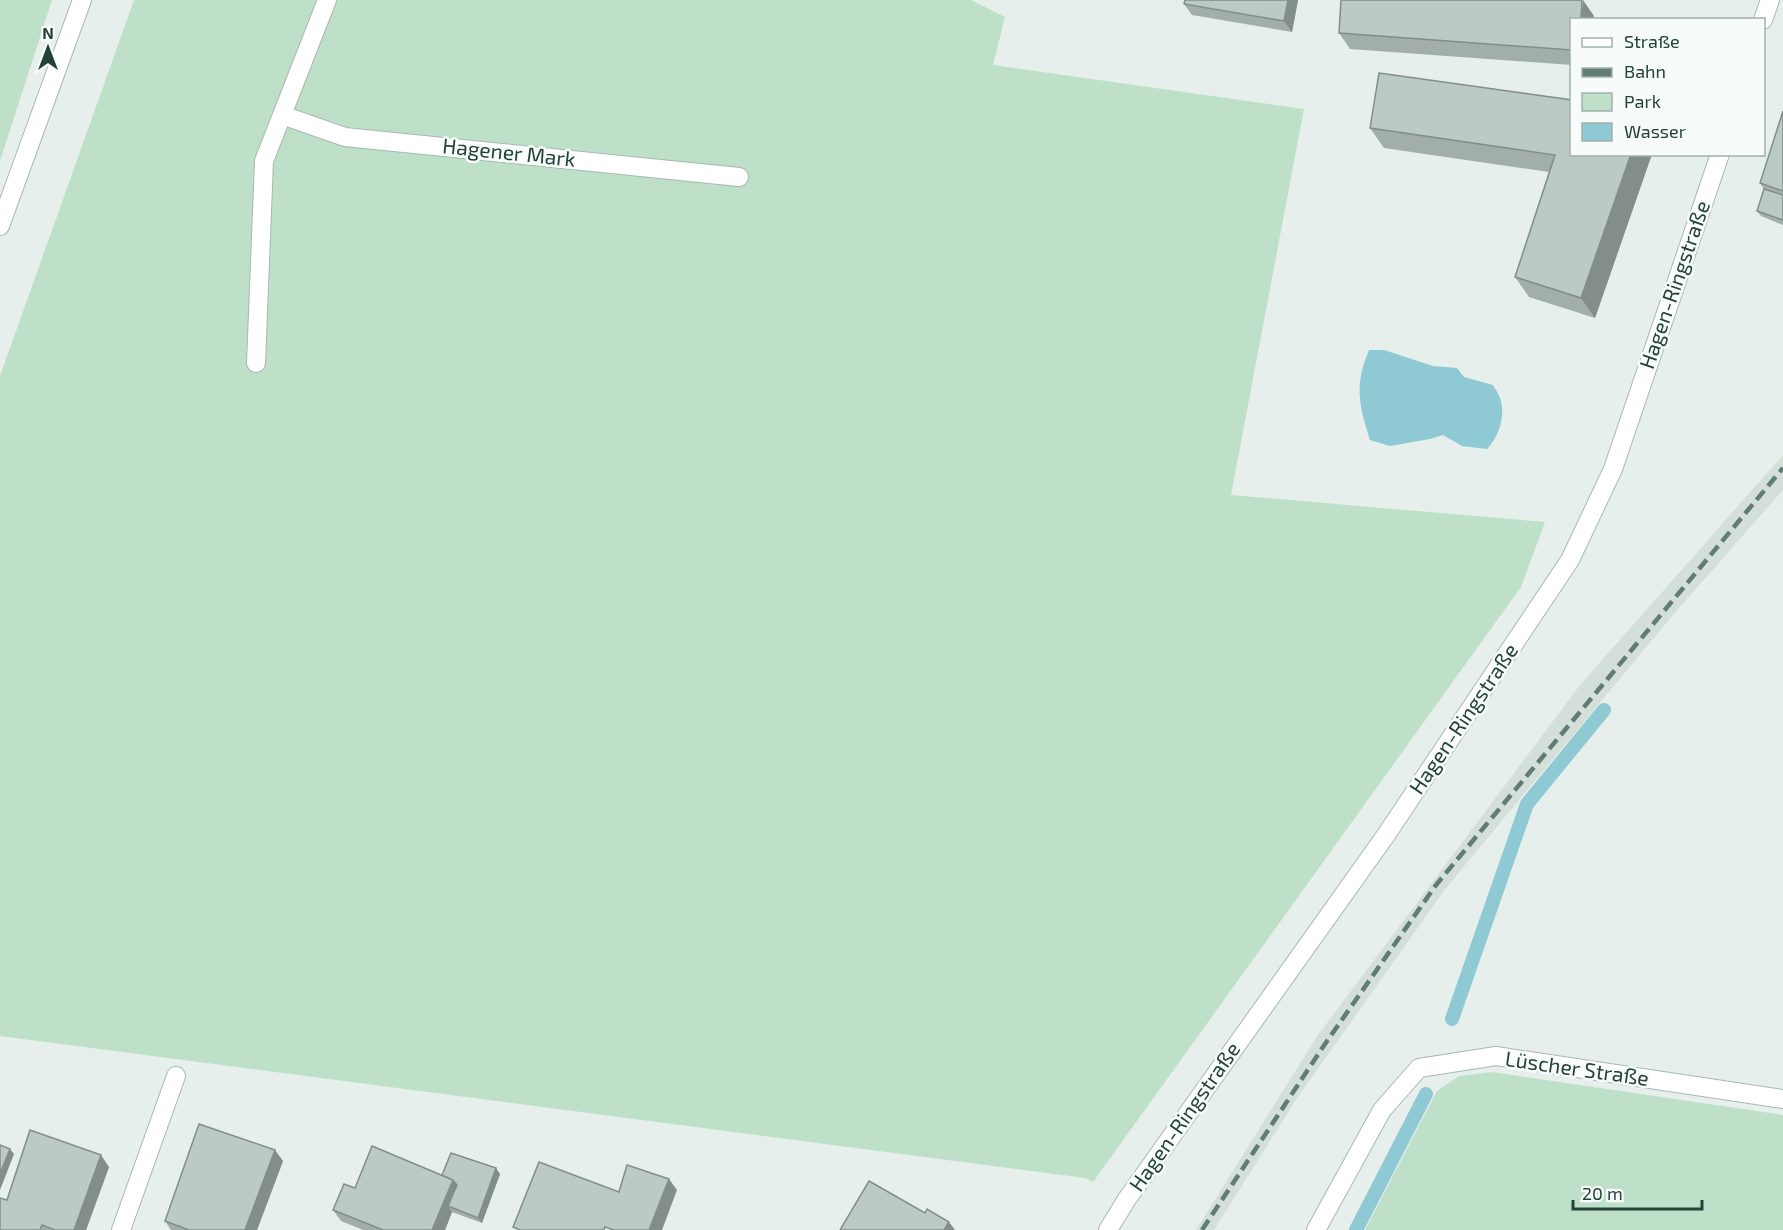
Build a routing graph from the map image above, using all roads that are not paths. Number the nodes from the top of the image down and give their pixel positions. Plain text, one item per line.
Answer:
1 (82, 0) edge
2 (327, 0) edge
3 (1770, 0) edge
4 (1765, 18) edge
5 (282, 115) junction
6 (1719, 156) edge
7 (740, 177) dead end
8 (0, 226) edge
9 (256, 363) dead end
10 (176, 1076) dead end
11 (1783, 1099) edge
12 (121, 1230) edge
13 (1108, 1230) edge
14 (1316, 1230) edge

1 - 8 street
2 - 5 street
3 - 4 street
5 - 7 street, Hagener Mark
5 - 9 street
6 - 13 street, Hagen-Ringstraße
10 - 12 street
11 - 14 street, Lüscher Straße

